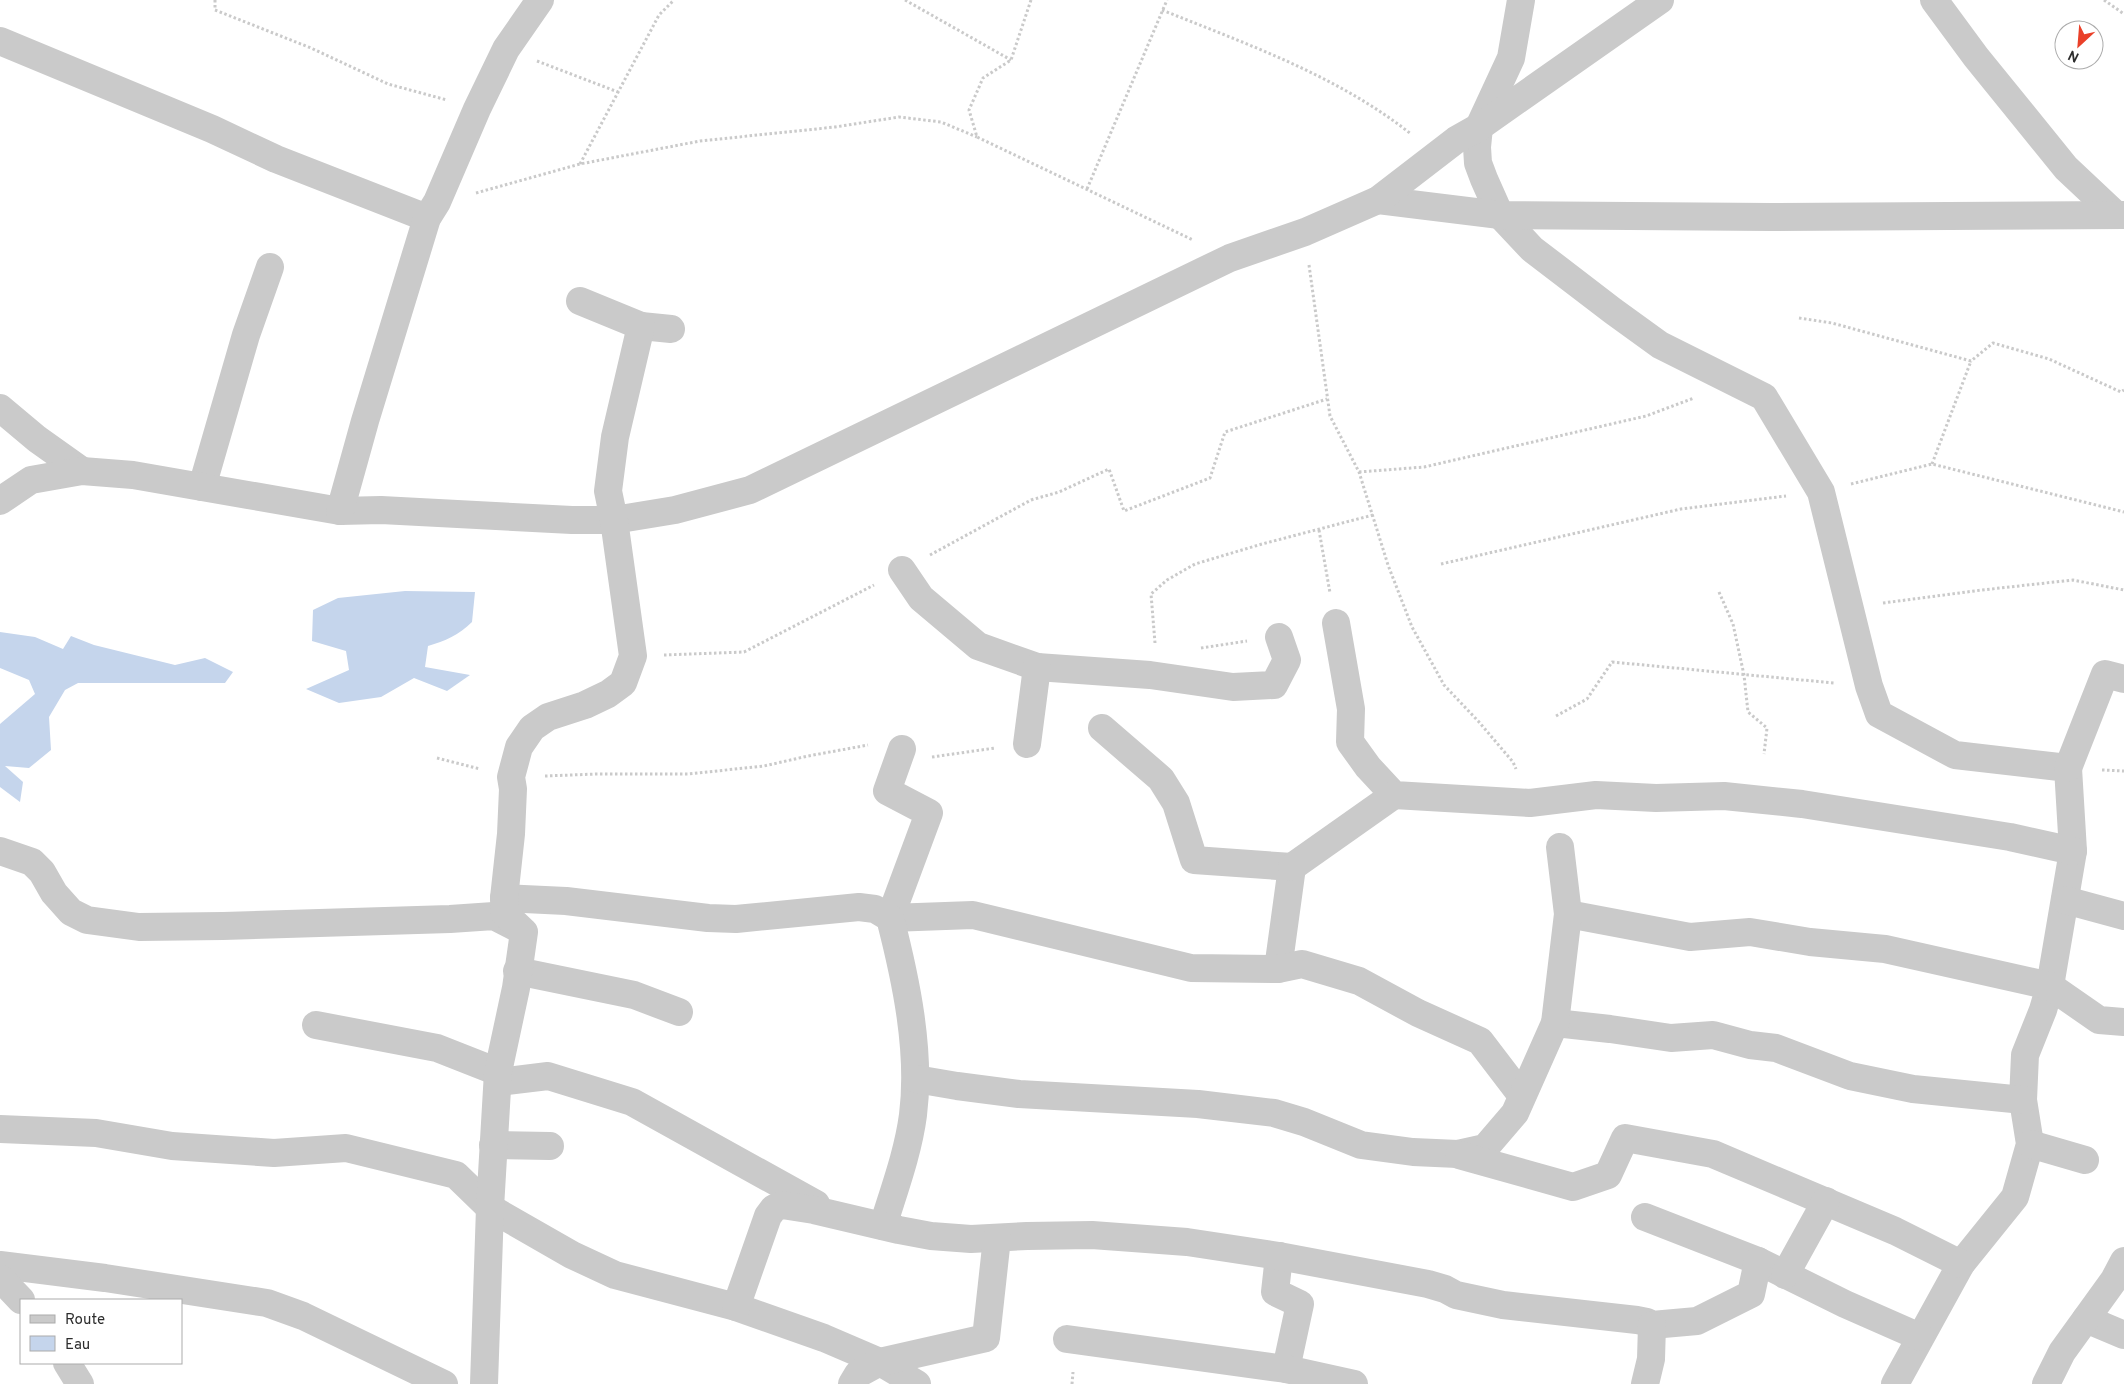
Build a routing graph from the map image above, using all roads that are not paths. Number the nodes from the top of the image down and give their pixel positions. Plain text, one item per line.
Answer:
1 (540, 0) edge
2 (1521, 0) edge
3 (1660, 0) edge
4 (1934, 0) edge
5 (0, 41) edge
6 (1479, 127) junction
7 (1378, 200) junction
8 (432, 210) junction
9 (1500, 215) junction
10 (2120, 215) edge
11 (270, 267) dead end
12 (580, 301) dead end
13 (641, 326) junction
14 (671, 329) dead end
15 (0, 408) edge
16 (82, 471) junction
17 (202, 487) junction
18 (0, 501) edge
19 (340, 511) junction
20 (614, 520) junction
21 (902, 570) road end
22 (1336, 623) dead end
23 (1279, 637) dead end
24 (1037, 667) junction
25 (2124, 679) edge
26 (1102, 728) dead end
27 (1027, 744) road end
28 (902, 749) road end
29 (2068, 768) junction
30 (1394, 795) junction
31 (1560, 847) dead end
32 (2074, 851) junction
33 (0, 852) edge
34 (1292, 867) junction
35 (504, 898) junction
36 (2065, 900) junction
37 (1568, 914) junction
38 (2124, 916) edge
39 (890, 918) junction
40 (524, 932) junction
41 (1278, 969) junction
42 (517, 971) junction
43 (2050, 986) junction
44 (679, 1012) dead end
45 (2124, 1022) edge
46 (1556, 1023) junction
47 (316, 1025) dead end
48 (498, 1077) junction
49 (916, 1079) junction
50 (1522, 1096) junction
51 (2023, 1100) junction
52 (0, 1129) edge
53 (493, 1144) junction
54 (2030, 1144) junction
55 (550, 1146) dead end
56 (1458, 1154) junction
57 (2085, 1160) dead end
58 (1826, 1202) junction
59 (490, 1208) junction
60 (837, 1216) junction
61 (1645, 1217) dead end
62 (883, 1226) junction
63 (997, 1238) junction
64 (1279, 1256) junction
65 (1758, 1261) junction
66 (2124, 1261) edge
67 (1961, 1264) junction
68 (0, 1265) edge
69 (1785, 1275) junction
70 (0, 1278) edge
71 (20, 1299) edge
72 (736, 1307) junction
73 (2086, 1319) junction
74 (1652, 1325) junction
75 (2124, 1335) edge
76 (1920, 1337) junction
77 (1067, 1339) dead end
78 (880, 1362) junction
79 (68, 1364) edge
80 (1286, 1369) junction
81 (80, 1384) edge
82 (444, 1384) edge
83 (484, 1384) edge
84 (852, 1384) edge
85 (917, 1384) edge
86 (1354, 1384) edge
87 (1645, 1384) edge
88 (1895, 1384) edge
89 (2046, 1384) edge

1 - 8 street
2 - 6 street
3 - 6 street
4 - 10 street
5 - 8 street
6 - 7 street
6 - 9 street
7 - 9 street
7 - 20 street
8 - 19 street
9 - 10 street
9 - 29 street
11 - 17 street
12 - 13 street
13 - 14 street
13 - 20 street
15 - 16 street
16 - 17 street
16 - 18 street
17 - 19 street
19 - 20 street
20 - 35 street
21 - 24 street
22 - 30 street
23 - 24 street
24 - 27 street
25 - 29 street
26 - 34 street
28 - 39 street
29 - 32 street
30 - 32 street
30 - 34 street
31 - 37 street
32 - 36 street
33 - 40 street
34 - 41 street
35 - 39 street
35 - 40 street
36 - 38 street
36 - 43 street
37 - 43 street
37 - 46 street
39 - 41 street
39 - 49 street
40 - 42 street
41 - 50 street
42 - 44 street
42 - 48 street
43 - 45 street
43 - 51 street
46 - 50 street
46 - 51 street
47 - 48 street
48 - 53 street
48 - 60 street
49 - 56 street
49 - 62 street
50 - 56 street
51 - 54 street
52 - 59 street
53 - 55 street
53 - 59 street
54 - 57 street
54 - 67 street
56 - 58 street
58 - 67 street
58 - 69 street
59 - 72 street
59 - 83 street
60 - 62 street
60 - 72 street
61 - 65 street
62 - 63 street
63 - 64 street
63 - 78 street
64 - 74 street
64 - 80 street
65 - 69 street
65 - 74 street
66 - 73 street
67 - 76 street
68 - 82 street
69 - 76 street
70 - 71 street
72 - 78 street
73 - 75 street
73 - 89 street
74 - 87 street
76 - 88 street
77 - 80 street
78 - 84 street
78 - 85 street
79 - 81 street
80 - 86 street

